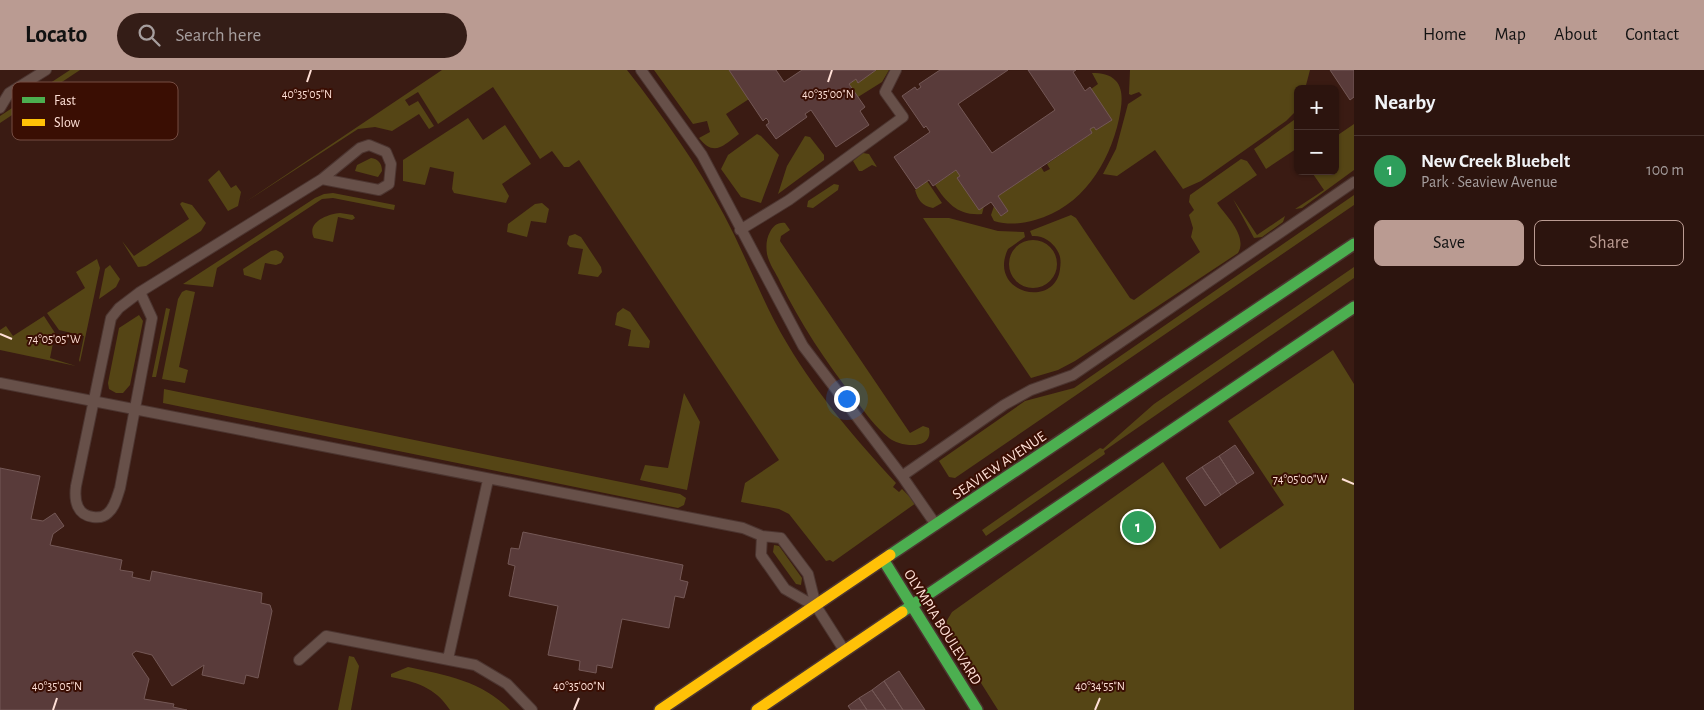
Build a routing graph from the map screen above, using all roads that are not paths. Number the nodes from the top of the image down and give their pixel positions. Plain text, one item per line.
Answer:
1 (46, 70) edge
2 (641, 70) edge
3 (896, 70) edge
4 (26, 82) edge
5 (5, 94) edge
6 (0, 108) edge
7 (322, 179) junction
8 (1354, 182) edge
9 (740, 230) junction
10 (1354, 244) edge
11 (140, 292) junction
12 (1354, 307) edge
13 (0, 383) edge
14 (94, 401) junction
15 (135, 409) junction
16 (902, 476) junction
17 (488, 480) junction
18 (936, 526) junction
19 (762, 536) junction
20 (884, 561) junction
21 (914, 605) junction
22 (816, 606) junction
23 (845, 651) junction
24 (448, 659) junction
25 (299, 660) dead end
26 (532, 710) edge
27 (660, 710) edge
28 (758, 710) edge
29 (977, 710) edge

1 - 4 lane
2 - 9 lane
3 - 9 lane
5 - 6 lane
7 - 7 lane
7 - 11 lane
8 - 16 lane
9 - 16 lane
10 - 18 street, SEAVIEW AVENUE
11 - 14 lane
11 - 15 lane
12 - 21 street
13 - 14 lane
14 - 15 lane
14 - 15 lane
15 - 17 lane
16 - 18 lane
17 - 19 lane
17 - 24 lane
18 - 20 street, SEAVIEW AVENUE
19 - 22 lane
19 - 22 lane
20 - 21 street, OLYMPIA BOULEVARD
20 - 22 street, SEAVIEW AVENUE
21 - 23 street
21 - 29 street, OLYMPIA BOULEVARD
22 - 23 lane
22 - 27 street, SEAVIEW AVENUE
23 - 28 street
24 - 25 lane
24 - 26 lane

